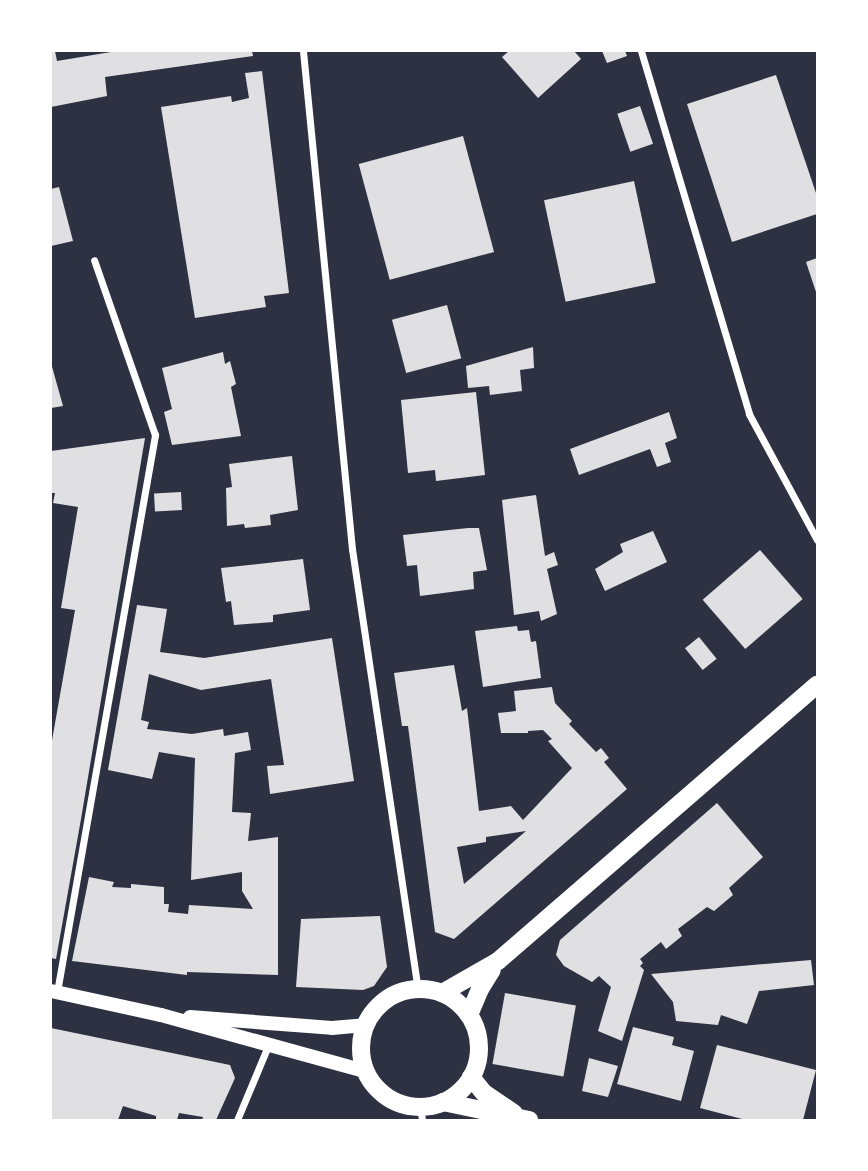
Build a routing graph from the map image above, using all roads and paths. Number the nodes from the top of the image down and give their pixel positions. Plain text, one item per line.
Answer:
1 (303, 51) edge
2 (641, 51) edge
3 (94, 260) dead end
4 (817, 540) edge
5 (817, 685) edge
6 (498, 961) junction
7 (418, 989) junction
8 (54, 991) edge
9 (442, 993) junction
10 (160, 1015) junction
11 (469, 1016) junction
12 (365, 1025) junction
13 (268, 1046) junction
14 (365, 1071) junction
15 (471, 1077) junction
16 (443, 1102) junction
17 (421, 1114) edge
18 (525, 1119) edge
19 (237, 1120) edge

1 - 7 street
2 - 4 street
3 - 8 street
5 - 6 main road
6 - 9 main road
6 - 11 main road
7 - 9 main road
7 - 12 main road
8 - 10 main road
9 - 11 main road
10 - 12 main road
10 - 13 main road
11 - 15 main road
12 - 14 main road
13 - 14 main road
13 - 19 street
14 - 17 main road
15 - 16 main road
15 - 18 main road
16 - 17 main road
16 - 18 main road

